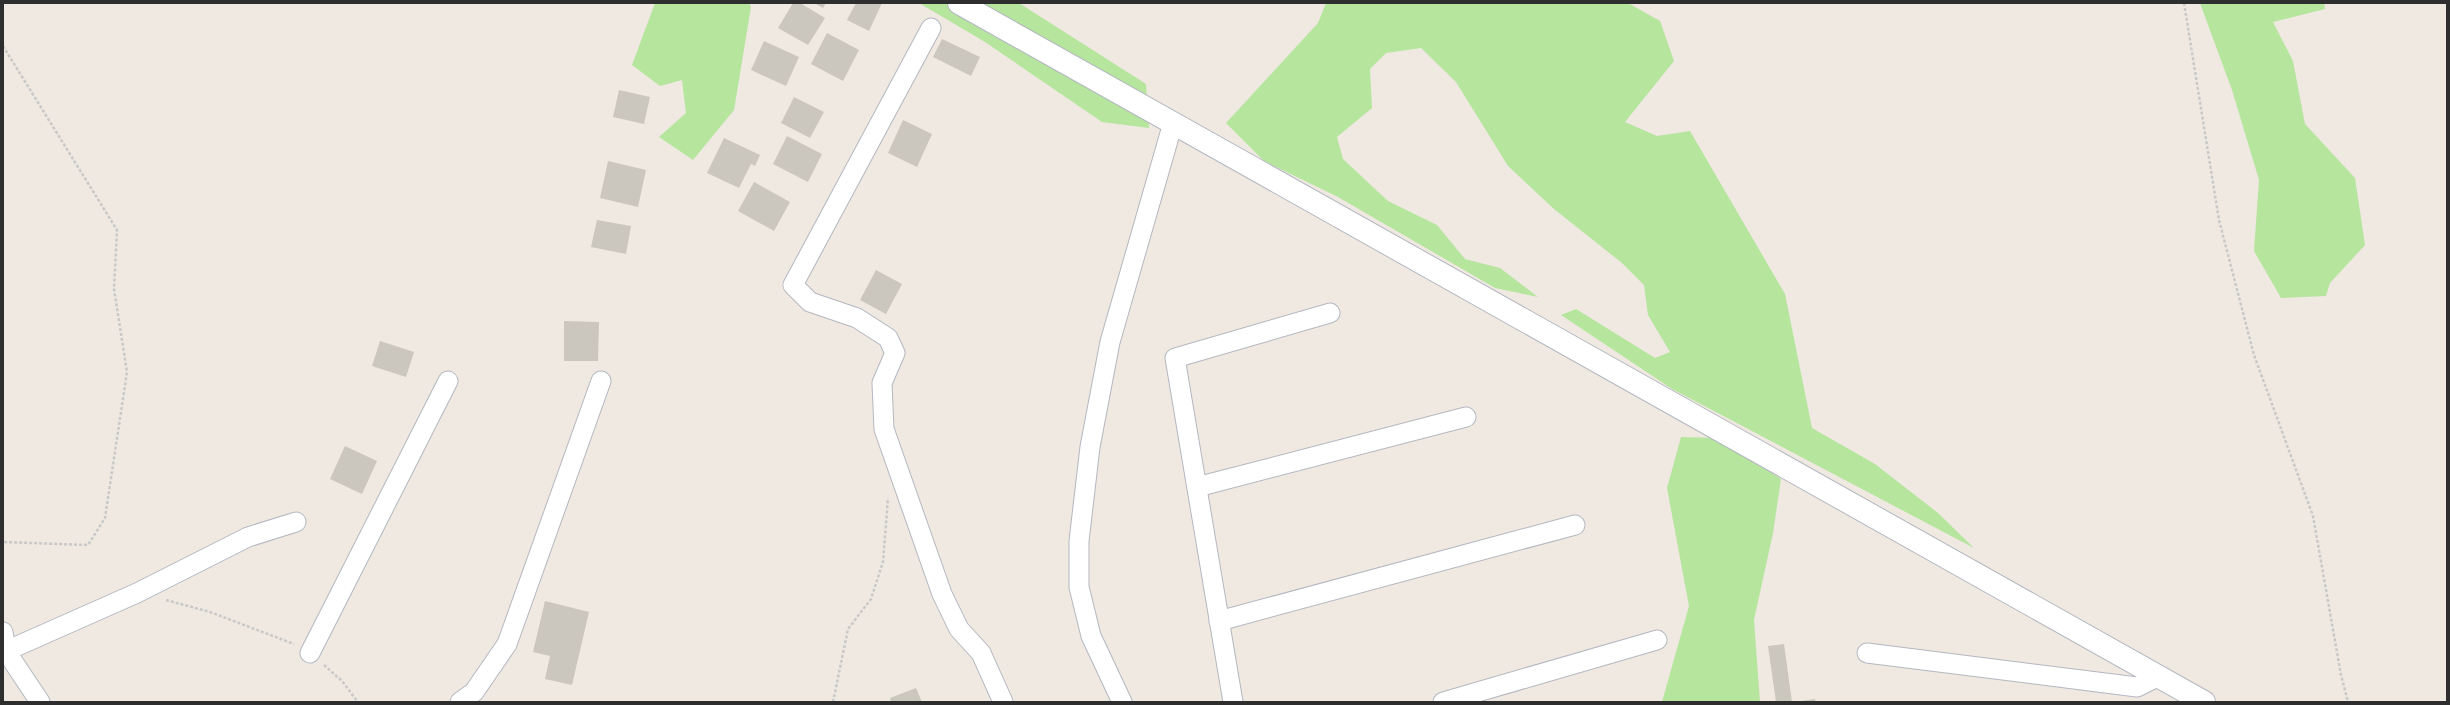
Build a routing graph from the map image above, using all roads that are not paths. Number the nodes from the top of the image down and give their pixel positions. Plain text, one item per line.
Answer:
1 (959, 3) edge
2 (932, 28) dead end
3 (1173, 123) junction
4 (1330, 313) dead end
5 (448, 380) dead end
6 (601, 381) dead end
7 (1466, 417) dead end
8 (1197, 487) junction
9 (296, 522) dead end
10 (1574, 525) dead end
11 (1219, 621) junction
12 (3, 632) edge
13 (1657, 640) dead end
14 (6, 652) junction
15 (310, 653) road end
16 (1866, 653) dead end
17 (2159, 676) junction
18 (40, 702) edge
19 (460, 702) edge
20 (1003, 702) edge
21 (1122, 702) edge
22 (1233, 702) edge
23 (1443, 702) edge
24 (2204, 702) edge

1 - 3 street
2 - 20 street
3 - 17 street
3 - 21 street
4 - 8 street
5 - 15 street
6 - 19 street
7 - 8 street
8 - 11 street
9 - 14 street
10 - 11 street
11 - 22 street
12 - 14 street
13 - 23 street
14 - 18 street
16 - 17 street
17 - 24 street

